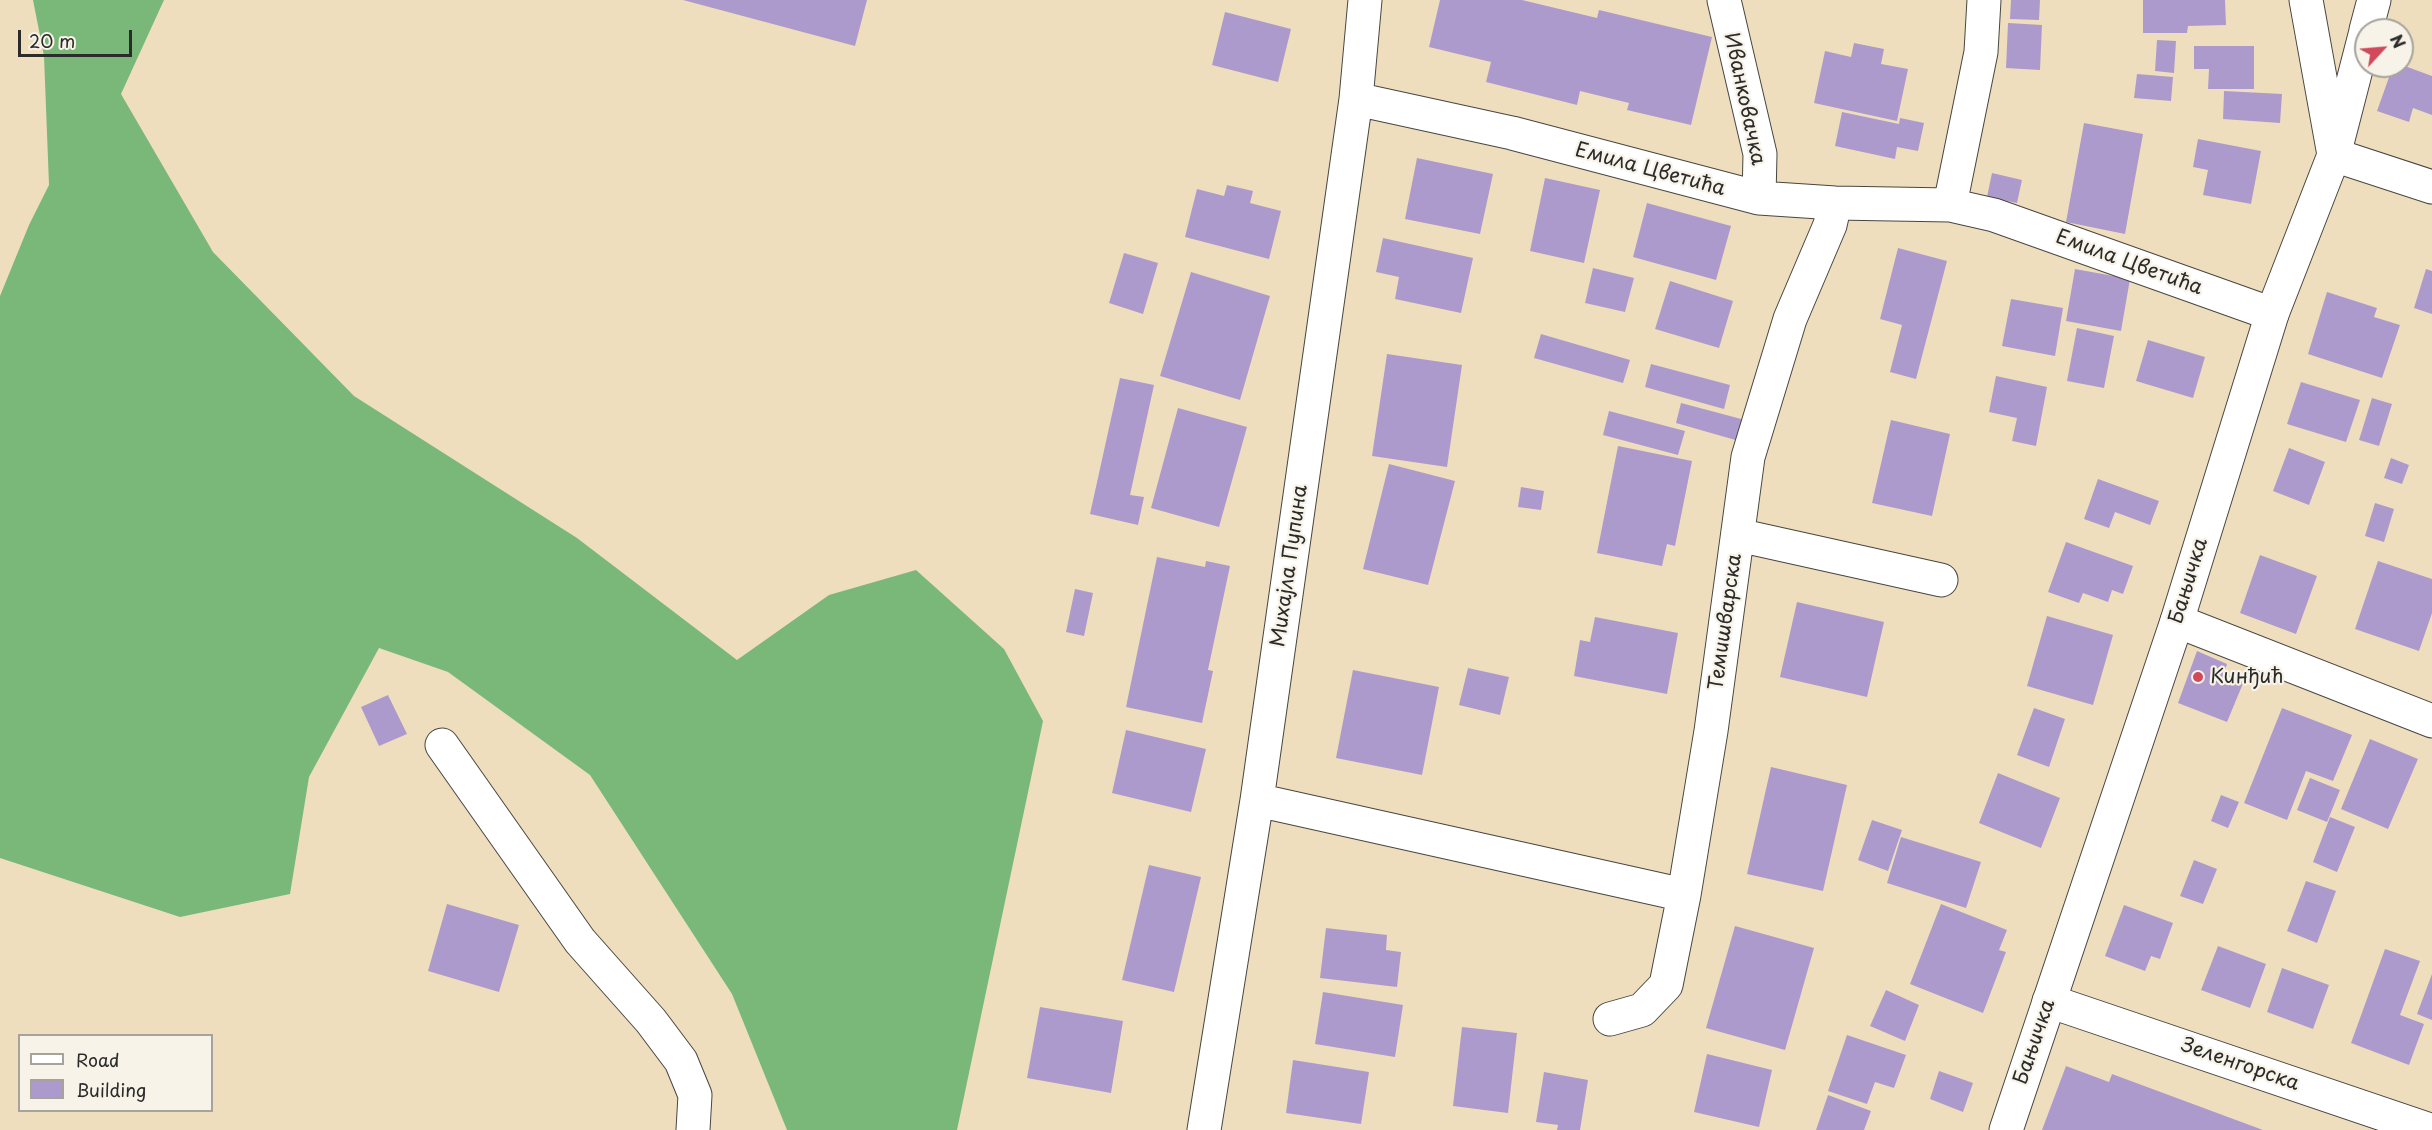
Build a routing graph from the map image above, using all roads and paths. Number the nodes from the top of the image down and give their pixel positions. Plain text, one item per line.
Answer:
1 (1365, 0) edge
2 (1725, 0) edge
3 (1984, 0) edge
4 (2306, 0) edge
5 (2374, 0) edge
6 (2369, 18) edge
7 (2354, 78) edge
8 (1356, 99) junction
9 (2334, 155) junction
10 (2432, 187) edge
11 (1759, 198) junction
12 (1835, 203) junction
13 (1950, 205) junction
14 (2272, 314) junction
15 (1737, 535) junction
16 (1941, 580) dead end
17 (2177, 621) junction
18 (2432, 721) edge
19 (442, 745) dead end
20 (1257, 800) junction
21 (1684, 896) junction
22 (2049, 1001) junction
23 (1610, 1019) dead end
24 (693, 1130) edge
25 (1204, 1130) edge
26 (2006, 1130) edge
27 (2430, 1130) edge

1 - 8 street, Михајла Пупина
2 - 11 street, Иванковачка
3 - 13 street
4 - 9 street
5 - 6 street, Бањичка
7 - 9 street, Бањичка
8 - 11 street, Емила Цветића
8 - 20 street, Михајла Пупина
9 - 10 street
9 - 14 street, Бањичка
11 - 12 street, Емила Цветића
12 - 13 street, Емила Цветића
12 - 15 street, Темишварска
13 - 14 street, Емила Цветића
14 - 17 street, Бањичка
15 - 16 street
15 - 21 street, Темишварска
17 - 18 street
17 - 22 street, Бањичка
19 - 24 street
20 - 21 street
20 - 25 street, Михајла Пупина
21 - 23 street, Темишварска
22 - 26 street, Бањичка
22 - 27 street, Зеленгорска

